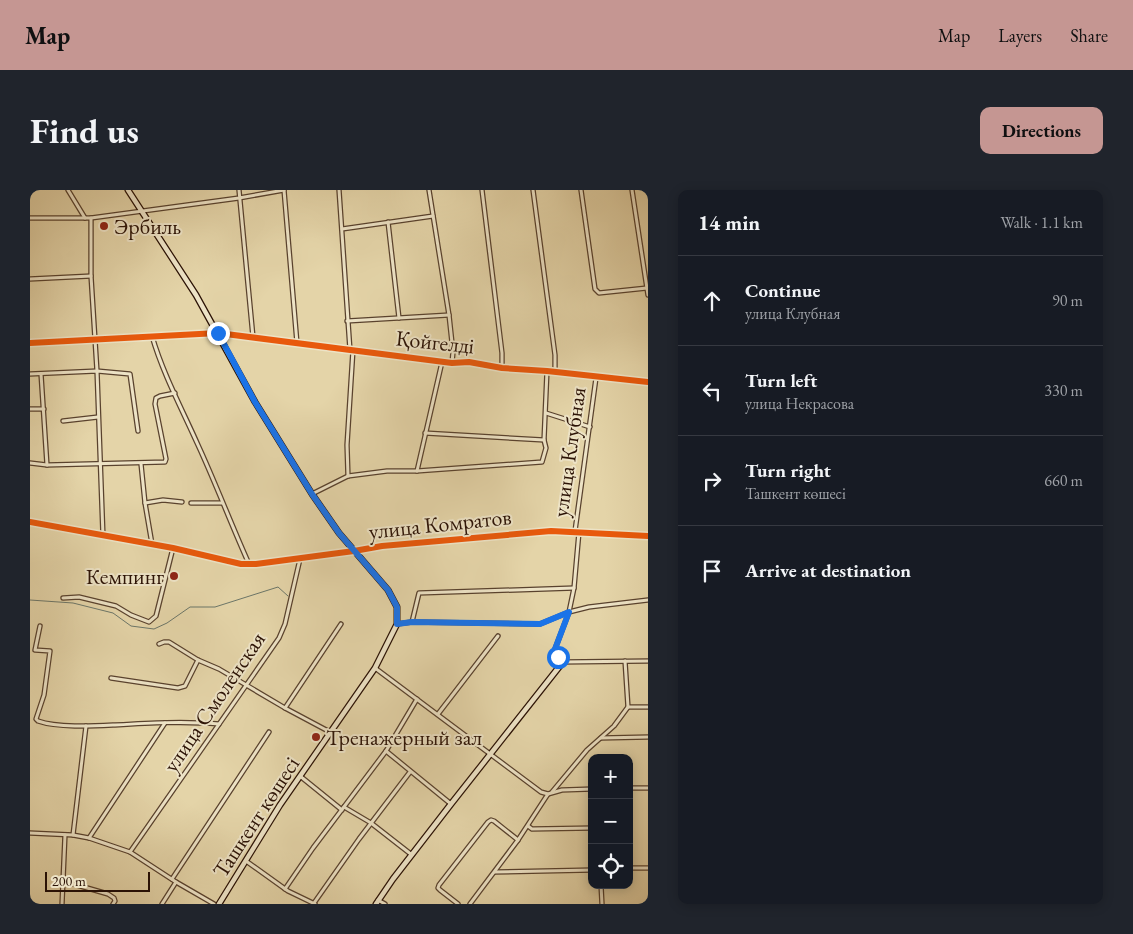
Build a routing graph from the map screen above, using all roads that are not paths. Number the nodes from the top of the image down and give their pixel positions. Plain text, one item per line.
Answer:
1 (68, 190) edge
2 (128, 190) edge
3 (239, 190) edge
4 (284, 190) edge
5 (339, 190) edge
6 (429, 190) edge
7 (482, 190) edge
8 (533, 190) edge
9 (581, 190) edge
10 (632, 190) edge
11 (240, 198) junction
12 (143, 212) junction
13 (434, 216) junction
14 (30, 218) edge
15 (91, 218) junction
16 (85, 219) junction
17 (388, 222) junction
18 (342, 229) junction
19 (91, 276) junction
20 (30, 279) edge
21 (647, 288) edge
22 (648, 295) edge
23 (449, 315) junction
24 (399, 318) junction
25 (347, 321) junction
26 (218, 333) junction
27 (152, 336) junction
28 (253, 337) junction
29 (95, 339) junction
30 (30, 343) edge
31 (297, 343) junction
32 (352, 350) junction
33 (442, 362) junction
34 (452, 363) junction
35 (502, 368) junction
36 (97, 371) junction
37 (546, 371) junction
38 (555, 372) junction
39 (30, 374) edge
40 (41, 374) junction
41 (596, 378) junction
42 (648, 382) edge
43 (175, 393) junction
44 (30, 409) edge
45 (44, 409) junction
46 (546, 413) junction
47 (98, 417) junction
48 (63, 421) dead end
49 (590, 427) junction
50 (138, 431) dead end
51 (426, 433) junction
52 (544, 440) junction
53 (30, 463) edge
54 (141, 464) junction
55 (47, 465) junction
56 (100, 465) junction
57 (417, 471) junction
58 (348, 476) junction
59 (312, 494) junction
60 (182, 502) dead end
61 (145, 503) junction
62 (191, 503) dead end
63 (222, 503) junction
64 (30, 522) edge
65 (577, 532) junction
66 (103, 536) junction
67 (648, 536) edge
68 (152, 544) junction
69 (173, 548) junction
70 (354, 551) junction
71 (300, 559) junction
72 (249, 564) junction
73 (574, 588) junction
74 (63, 598) dead end
75 (648, 600) edge
76 (569, 612) junction
77 (412, 622) junction
78 (341, 624) dead end
79 (397, 624) junction
80 (40, 626) dead end
81 (498, 636) dead end
82 (159, 644) dead end
83 (198, 660) junction
84 (625, 661) junction
85 (648, 661) edge
86 (563, 662) junction
87 (375, 668) junction
88 (111, 678) dead end
89 (247, 685) junction
90 (417, 698) junction
91 (648, 707) edge
92 (285, 708) junction
93 (628, 708) junction
94 (438, 714) junction
95 (165, 723) junction
96 (219, 724) junction
97 (86, 726) junction
98 (269, 732) dead end
99 (331, 733) junction
100 (648, 737) edge
101 (601, 738) junction
102 (386, 751) junction
103 (490, 754) junction
104 (410, 772) junction
105 (300, 776) junction
106 (633, 788) edge
107 (648, 788) edge
108 (588, 789) edge
109 (549, 793) junction
110 (451, 804) junction
111 (343, 809) junction
112 (371, 823) junction
113 (528, 826) junction
114 (588, 828) edge
115 (30, 833) edge
116 (64, 834) junction
117 (73, 835) junction
118 (88, 838) junction
119 (518, 840) junction
120 (130, 852) junction
121 (412, 855) junction
122 (246, 861) junction
123 (633, 868) edge
124 (648, 868) edge
125 (588, 870) edge
126 (494, 872) junction
127 (174, 880) junction
128 (63, 881) junction
129 (285, 889) junction
130 (601, 889) edge
131 (377, 902) edge
132 (62, 904) edge
133 (113, 904) edge
134 (162, 904) edge
135 (214, 904) edge
136 (219, 904) edge
137 (315, 904) edge
138 (385, 904) edge
139 (458, 904) edge
140 (470, 904) edge
141 (602, 904) edge

1 - 16 street
2 - 12 main road
3 - 11 street
4 - 11 street
4 - 31 street
5 - 18 street
6 - 13 street
7 - 35 street
8 - 38 street
9 - 21 street
10 - 21 street
11 - 12 street
11 - 28 street
12 - 15 street
12 - 26 main road
13 - 17 street
13 - 23 street
14 - 16 street
15 - 16 street
15 - 19 street
17 - 18 street
17 - 24 street
18 - 25 street
19 - 20 street
19 - 29 street
21 - 22 street
23 - 24 street
23 - 34 street
24 - 25 street
25 - 32 street
26 - 27 street
26 - 28 main road, Қойгелді
26 - 59 main road
27 - 29 street
27 - 43 street
28 - 31 main road, Қойгелді
29 - 30 street
29 - 36 street
31 - 32 main road, Қойгелді
32 - 33 main road, Қойгелді
32 - 58 street
33 - 34 main road, Қойгелді
33 - 51 street
34 - 35 main road, Қойгелді
35 - 37 main road, Қойгелді
36 - 40 street
36 - 47 street
36 - 50 street
37 - 38 main road, Қойгелді
37 - 46 street
38 - 41 main road, Қойгелді
39 - 40 street
40 - 45 street
41 - 42 main road, Қойгелді
41 - 49 street, улица Клубная
43 - 54 street
43 - 63 street
44 - 45 street
45 - 55 street
46 - 49 street
46 - 52 street
47 - 48 street
47 - 56 street
49 - 65 street, улица Клубная
51 - 52 street
51 - 57 street
52 - 57 street
53 - 55 street
54 - 56 street
54 - 61 street
55 - 56 street
56 - 66 street
57 - 58 street
58 - 59 street
59 - 70 main road
60 - 61 street
61 - 68 street
62 - 63 street
63 - 72 street
64 - 66 street, улица Комратов
65 - 67 street, улица Комратов
65 - 70 street, улица Комратов
65 - 73 street, улица Клубная
66 - 68 street, улица Комратов
68 - 69 street, улица Комратов
69 - 72 street, улица Комратов
69 - 74 street
70 - 71 street, улица Комратов
70 - 79 main road
71 - 72 street, улица Комратов
71 - 89 street, улица Смоленская
73 - 76 street, улица Клубная
73 - 77 street
75 - 76 street
76 - 77 street
76 - 86 street, улица Клубная
77 - 79 street
78 - 92 street
79 - 87 main road, Ташкент көшесі
80 - 97 street
81 - 94 street
82 - 83 street
83 - 88 street
83 - 89 street
84 - 85 street
84 - 86 street
84 - 93 street
86 - 103 main road
87 - 90 street
87 - 99 main road, Ташкент көшесі
89 - 92 street
89 - 96 street, улица Смоленская
90 - 94 street
90 - 102 street
91 - 93 street
92 - 99 street
93 - 101 street
94 - 103 street
95 - 96 street
95 - 97 street
95 - 118 street
96 - 120 street, улица Смоленская
97 - 117 street
98 - 127 street
99 - 105 main road, Ташкент көшесі
100 - 101 street
101 - 109 street
102 - 104 street
102 - 111 street
103 - 109 street
103 - 110 main road
104 - 110 street
104 - 112 street
105 - 111 street
105 - 122 main road, Ташкент көшесі
106 - 107 street
108 - 109 street
109 - 113 street
110 - 121 main road
111 - 112 street
111 - 129 street
112 - 121 street
112 - 137 street
113 - 114 street
113 - 119 street
115 - 116 street
116 - 117 street
116 - 128 street
117 - 118 street
118 - 120 street
119 - 126 street
119 - 139 street
120 - 127 street
121 - 131 main road
122 - 129 street
122 - 136 main road, Ташкент көшесі
123 - 124 street
125 - 126 street
126 - 140 street
127 - 134 street
127 - 135 street
128 - 132 street
128 - 133 street
129 - 137 street
130 - 141 street
131 - 138 street

